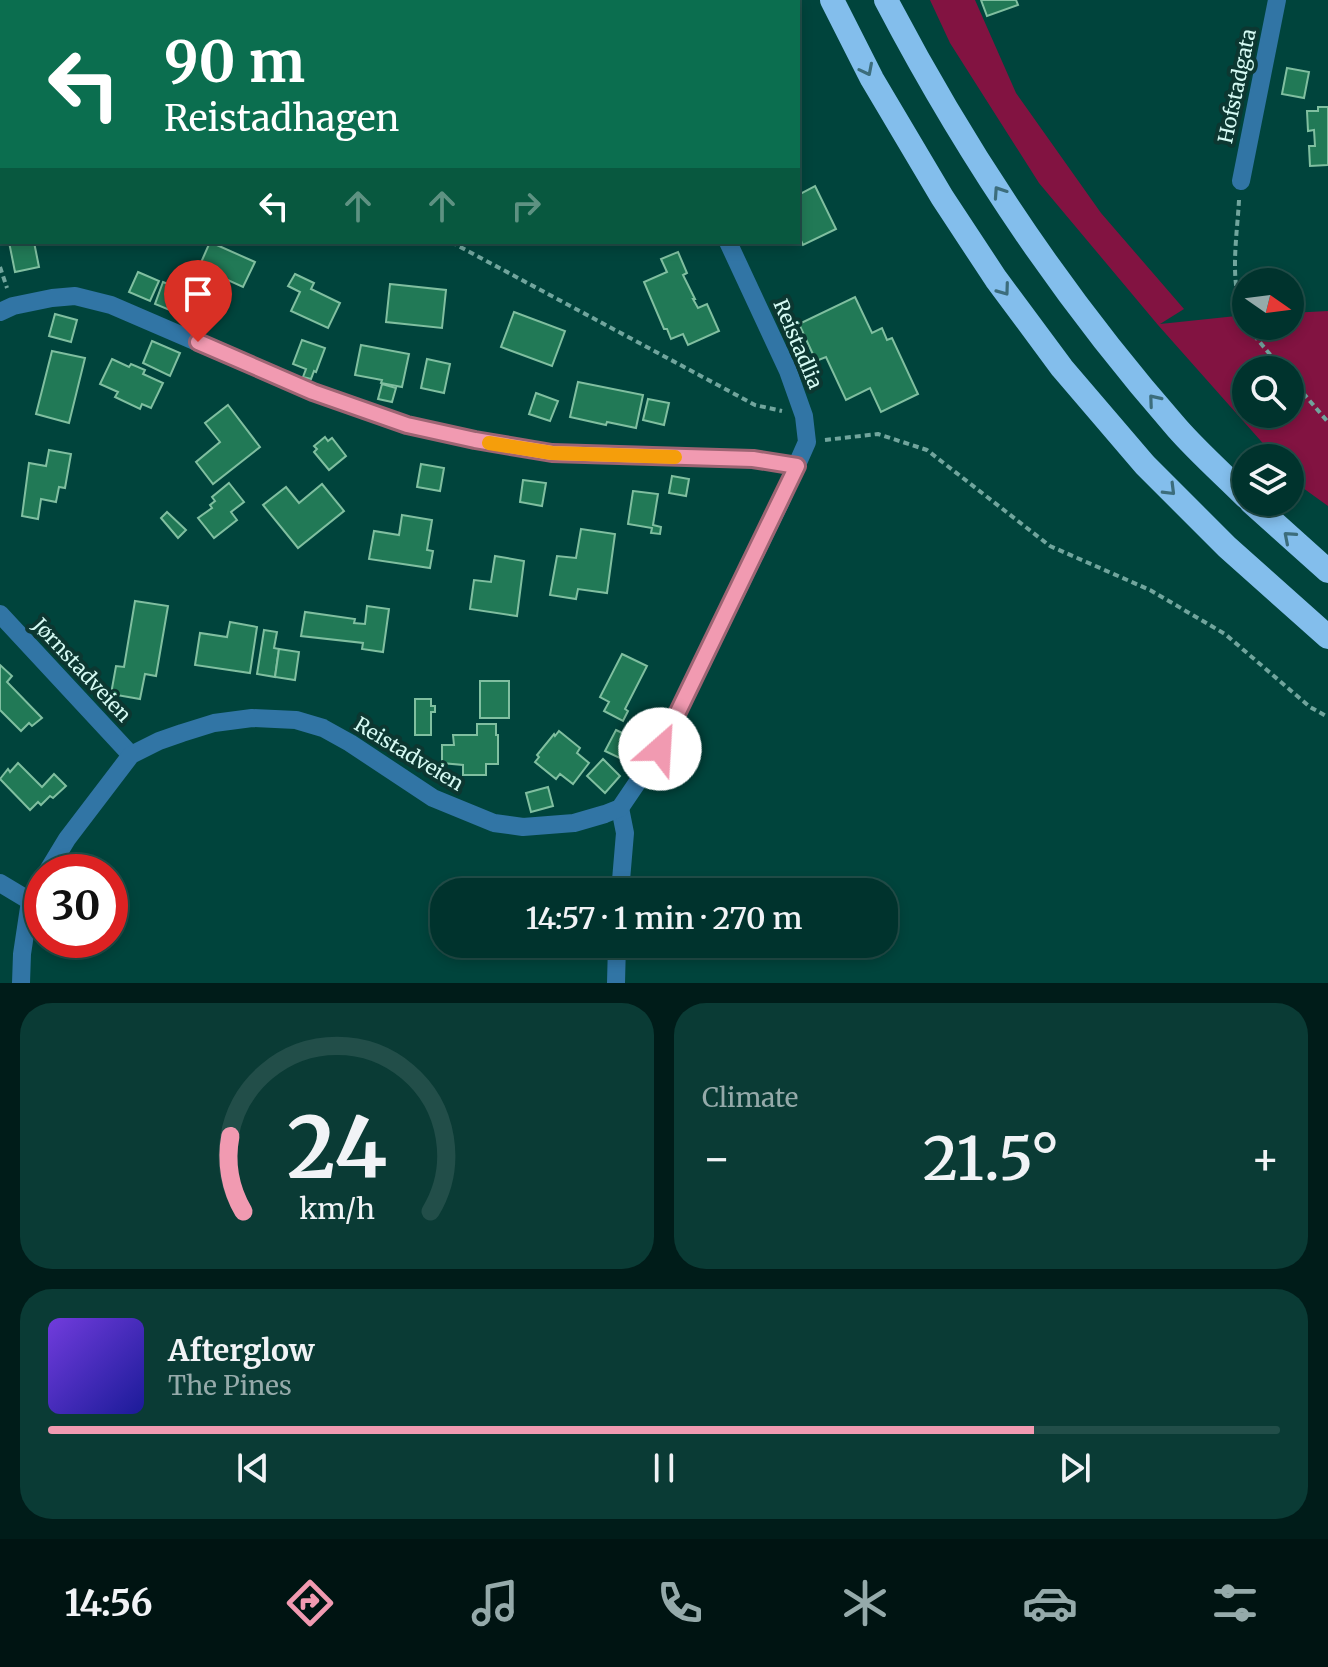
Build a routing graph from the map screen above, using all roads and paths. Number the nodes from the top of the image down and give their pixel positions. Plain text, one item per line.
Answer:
1 (832, 0) edge
2 (886, 0) edge
3 (1277, 0) edge
4 (1241, 181) joint
5 (455, 244) edge
6 (729, 244) edge
7 (1235, 268) edge
8 (0, 312) edge
9 (1258, 340) edge
10 (1271, 356) edge
11 (1304, 394) edge
12 (804, 416) junction
13 (1328, 422) edge
14 (807, 442) junction
15 (797, 466) junction
16 (1232, 483) edge
17 (1267, 516) edge
18 (1328, 571) edge
19 (0, 614) edge
20 (1328, 637) edge
21 (1328, 717) edge
22 (131, 755) junction
23 (620, 808) junction
24 (58, 854) edge
25 (621, 878) edge
26 (0, 883) edge
27 (24, 897) edge
28 (24, 941) edge
29 (617, 958) edge
30 (21, 983) edge
31 (616, 983) edge

1 -> 20 highway
16 -> 2 highway
3 - 4 street, Hofstadgata
4 - 7 path
5 - 12 path
6 - 12 street, Reistadlia
8 - 15 street
9 - 10 path
11 - 13 path
12 - 14 street, Reistadlia
14 - 15 street, Reistadlia
14 - 21 path
15 - 23 street
18 -> 17 highway
19 - 22 street, Jørnstadveien
22 - 23 street, Reistadveien
22 - 24 street, Reistadveien
23 - 25 street
26 - 27 street
28 - 30 street
29 - 31 street

